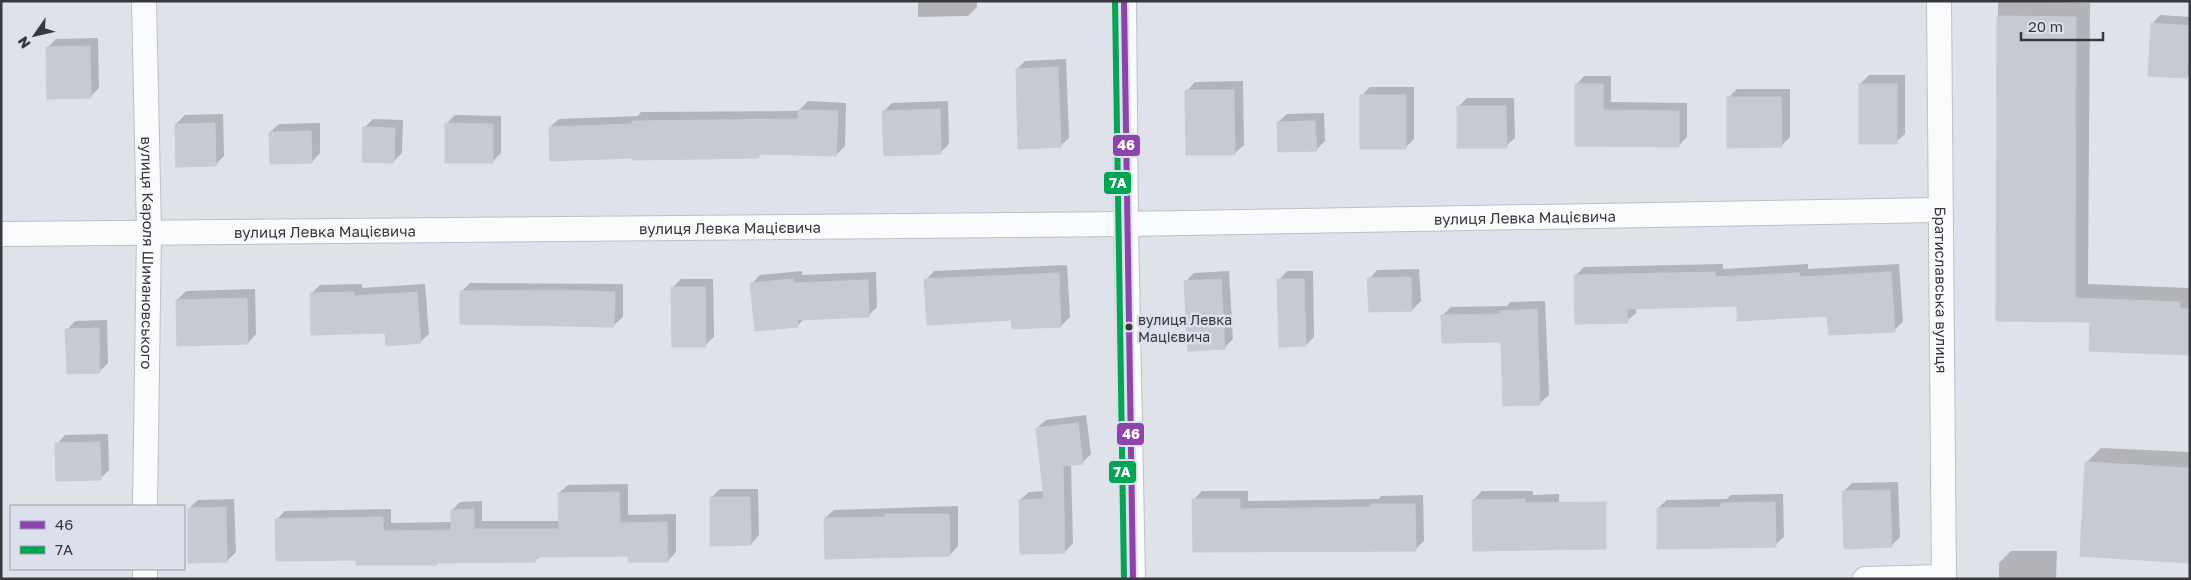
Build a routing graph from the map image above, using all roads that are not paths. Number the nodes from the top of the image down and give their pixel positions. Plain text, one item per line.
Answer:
1 (144, 1) edge
2 (1124, 1) edge
3 (1939, 1) edge
4 (1939, 210) junction
5 (1126, 224) junction
6 (148, 232) junction
7 (1, 234) edge
8 (146, 505) edge
9 (1944, 578) edge
10 (1133, 579) edge
11 (1865, 579) edge

1 - 6 street, вулиця Кароля Шимановського
2 - 5 street
3 - 4 street, Братиславська вулиця
4 - 5 street, вулиця Левка Мацієвича
4 - 9 street, Братиславська вулиця
5 - 6 street, вулиця Левка Мацієвича
5 - 10 street
6 - 7 street, вулиця Левка Мацієвича
6 - 8 street, вулиця Кароля Шимановського
9 - 11 street

